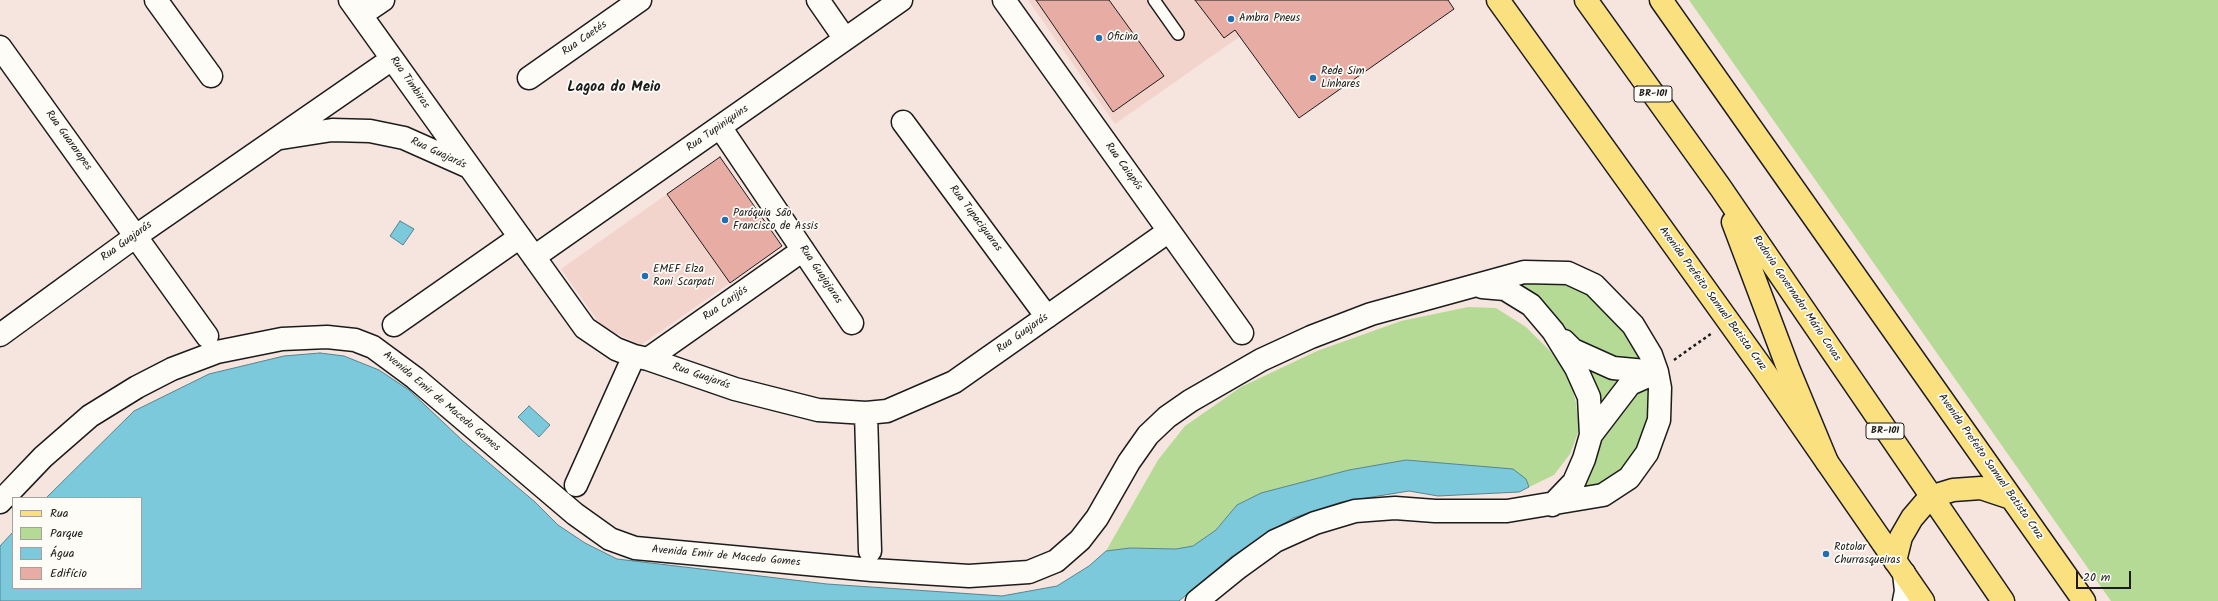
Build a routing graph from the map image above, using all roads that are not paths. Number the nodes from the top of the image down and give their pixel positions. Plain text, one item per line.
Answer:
1 (156, 0) edge
2 (383, 0) edge
3 (818, 0) edge
4 (901, 0) edge
5 (1004, 0) edge
6 (1154, 0) edge
7 (1498, 0) edge
8 (1586, 0) edge
9 (1661, 0) edge
10 (630, 3) edge
11 (356, 8) edge
12 (1178, 34) dead end
13 (846, 39) junction
14 (0, 47) edge
15 (392, 59) junction
16 (211, 76) dead end
17 (529, 78) dead end
18 (903, 122) dead end
19 (720, 127) junction
20 (276, 139) junction
21 (468, 166) junction
22 (1720, 187) junction
23 (1169, 231) junction
24 (136, 236) junction
25 (520, 237) junction
26 (803, 250) junction
27 (534, 257) junction
28 (1471, 286) junction
29 (1047, 317) junction
30 (852, 323) dead end
31 (394, 325) dead end
32 (1553, 331) junction
33 (1242, 333) dead end
34 (0, 335) edge
35 (207, 336) dead end
36 (641, 358) junction
37 (1657, 372) junction
38 (866, 413) junction
39 (1591, 435) junction
40 (1827, 462) junction
41 (576, 485) dead end
42 (1930, 497) junction
43 (2011, 498) junction
44 (0, 502) edge
45 (1552, 505) junction
46 (870, 551) dead end
47 (1905, 588) edge
48 (1197, 601) edge
49 (2002, 601) edge
50 (2084, 601) edge

1 - 16 street
2 - 11 street
3 - 13 street
4 - 13 street, Rua Tupiniquins
5 - 23 street, Rua Caiapós
6 - 12 lane
7 - 40 main road, Avenida Prefeito Samuel Batista Cruz
8 - 22 main road, Rodovia Governador Mário Covas / BR-101
9 - 43 main road, Avenida Prefeito Samuel Batista Cruz
10 - 17 street, Rua Caetés
11 - 15 street, Rua Timbiras
13 - 19 street, Rua Tupiniquins
14 - 24 street, Rua Guararapes
15 - 20 street, Rua Guajarás
15 - 21 street, Rua Timbiras
18 - 29 street, Rua Tupaciguaras
19 - 26 street, Rua Guajajaras
19 - 27 street, Rua Tupiniquins
20 - 21 street, Rua Guajarás
20 - 24 street, Rua Guajarás
21 - 25 street, Rua Guajarás
22 - 40 main road
22 - 42 main road, Rodovia Governador Mário Covas / BR-101
23 - 29 street, Rua Guajarás
23 - 33 street, Rua Caiapós
24 - 34 street, Rua Guajarás
24 - 35 street, Rua Guararapes
25 - 27 street, Rua Guajarás
25 - 31 street
26 - 30 street, Rua Guajajaras
26 - 36 street, Rua Carijós
27 - 36 street, Rua Guajarás
28 - 32 street, Avenida Emir de Macedo Gomes
28 - 37 street, Avenida Emir de Macedo Gomes
28 - 44 street, Avenida Emir de Macedo Gomes
29 - 38 street, Rua Guajarás
32 - 37 street
32 - 39 street, Avenida Emir de Macedo Gomes
36 - 38 street, Rua Guajarás
36 - 41 street
37 - 39 street
37 - 45 street, Avenida Emir de Macedo Gomes
38 - 46 street
39 - 45 street, Avenida Emir de Macedo Gomes
40 - 47 main road, Avenida Prefeito Samuel Batista Cruz
42 - 43 main road
42 - 47 main road
42 - 49 main road, Rodovia Governador Mário Covas / BR-101
43 - 50 main road, Avenida Prefeito Samuel Batista Cruz
45 - 48 street, Avenida Emir de Macedo Gomes

